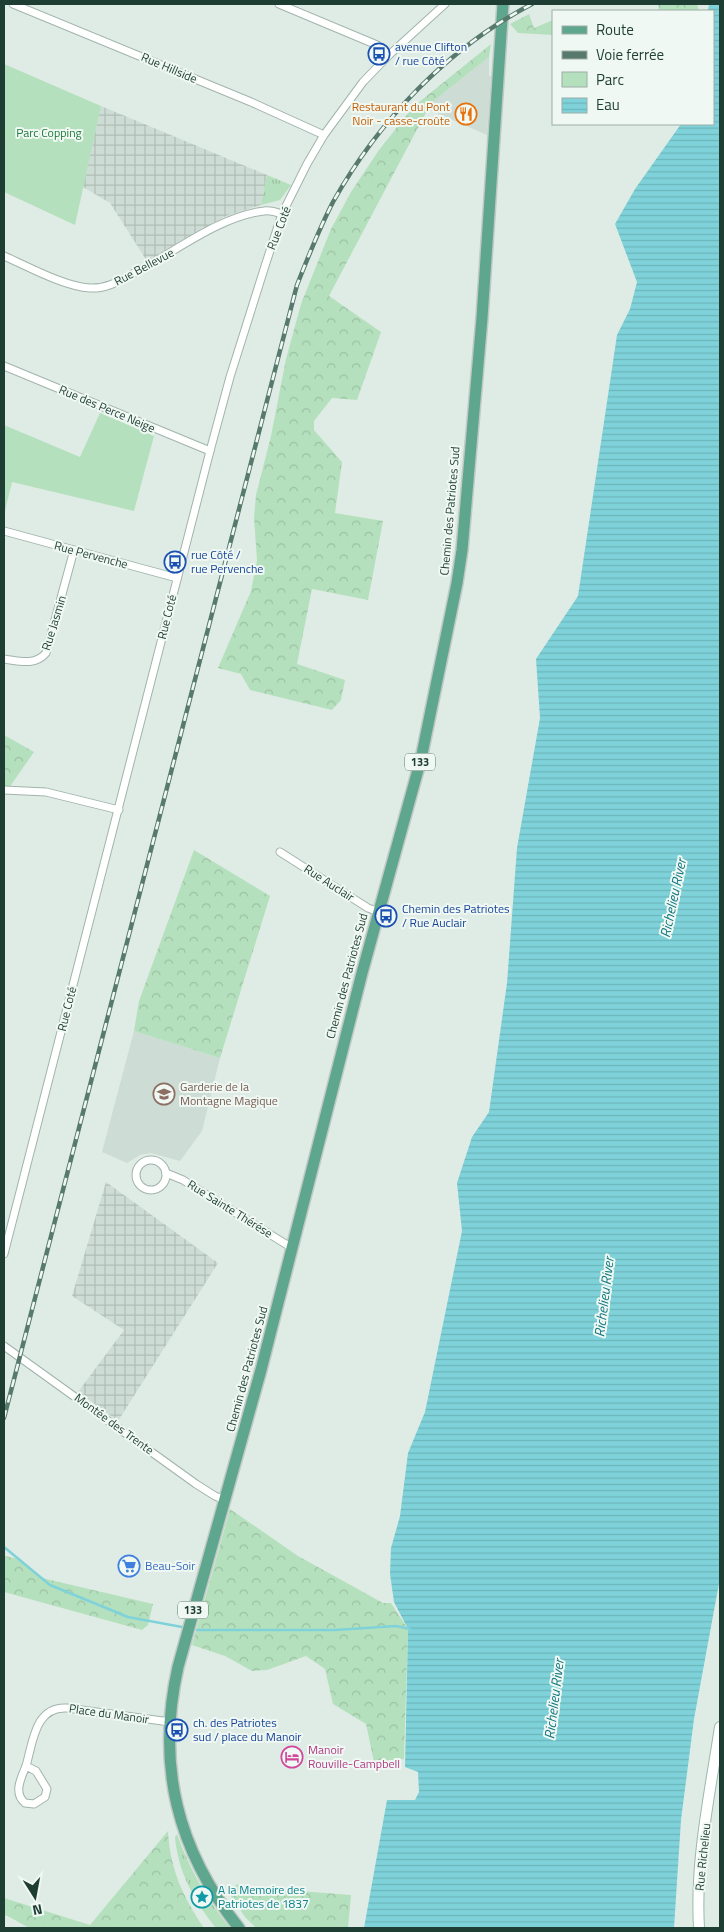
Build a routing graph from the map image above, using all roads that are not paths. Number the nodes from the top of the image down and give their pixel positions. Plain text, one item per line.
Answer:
1 (13, 4) edge
2 (279, 4) edge
3 (445, 4) edge
4 (503, 4) edge
5 (389, 54) junction
6 (324, 135) junction
7 (282, 214) junction
8 (4, 256) edge
9 (4, 366) edge
10 (210, 451) junction
11 (4, 532) edge
12 (74, 550) junction
13 (177, 578) junction
14 (4, 659) edge
15 (4, 790) edge
16 (118, 810) junction
17 (280, 852) dead end
18 (379, 912) junction
19 (166, 1173) junction
20 (292, 1248) junction
21 (4, 1254) edge
22 (4, 1346) edge
23 (225, 1500) junction
24 (170, 1722) junction
25 (720, 1727) edge
26 (26, 1766) junction
27 (239, 1928) edge
28 (700, 1928) edge

1 - 6 street, Rue Hillside
2 - 5 street
3 - 5 street, Rue Coté
4 - 18 main road, Chemin des Patriotes Sud / 133
5 - 6 street, Rue Coté
6 - 7 street, Rue Coté
7 - 8 street, Rue Bellevue
7 - 10 street, Rue Coté
9 - 10 street, Rue des Perce Neige
10 - 13 street, Rue Coté
11 - 12 street, Rue Pervenche
12 - 13 street, Rue Pervenche
12 - 14 street, Rue Jasmin
13 - 16 street, Rue Coté
15 - 16 street
16 - 21 street, Rue Coté
17 - 18 street, Rue Auclair
18 - 20 main road, Chemin des Patriotes Sud / 133
19 - 19 street, Rue Sainte Thérése
19 - 20 street, Rue Sainte Thérése
20 - 23 main road, Chemin des Patriotes Sud / 133
22 - 23 street, Montée des Trente
23 - 24 main road, Chemin des Patriotes Sud / 133
24 - 26 street, Place du Manoir
24 - 27 main road, Chemin des Patriotes Sud / 133
25 - 28 main road, Rue Richelieu
26 - 26 street, Place du Manoir

